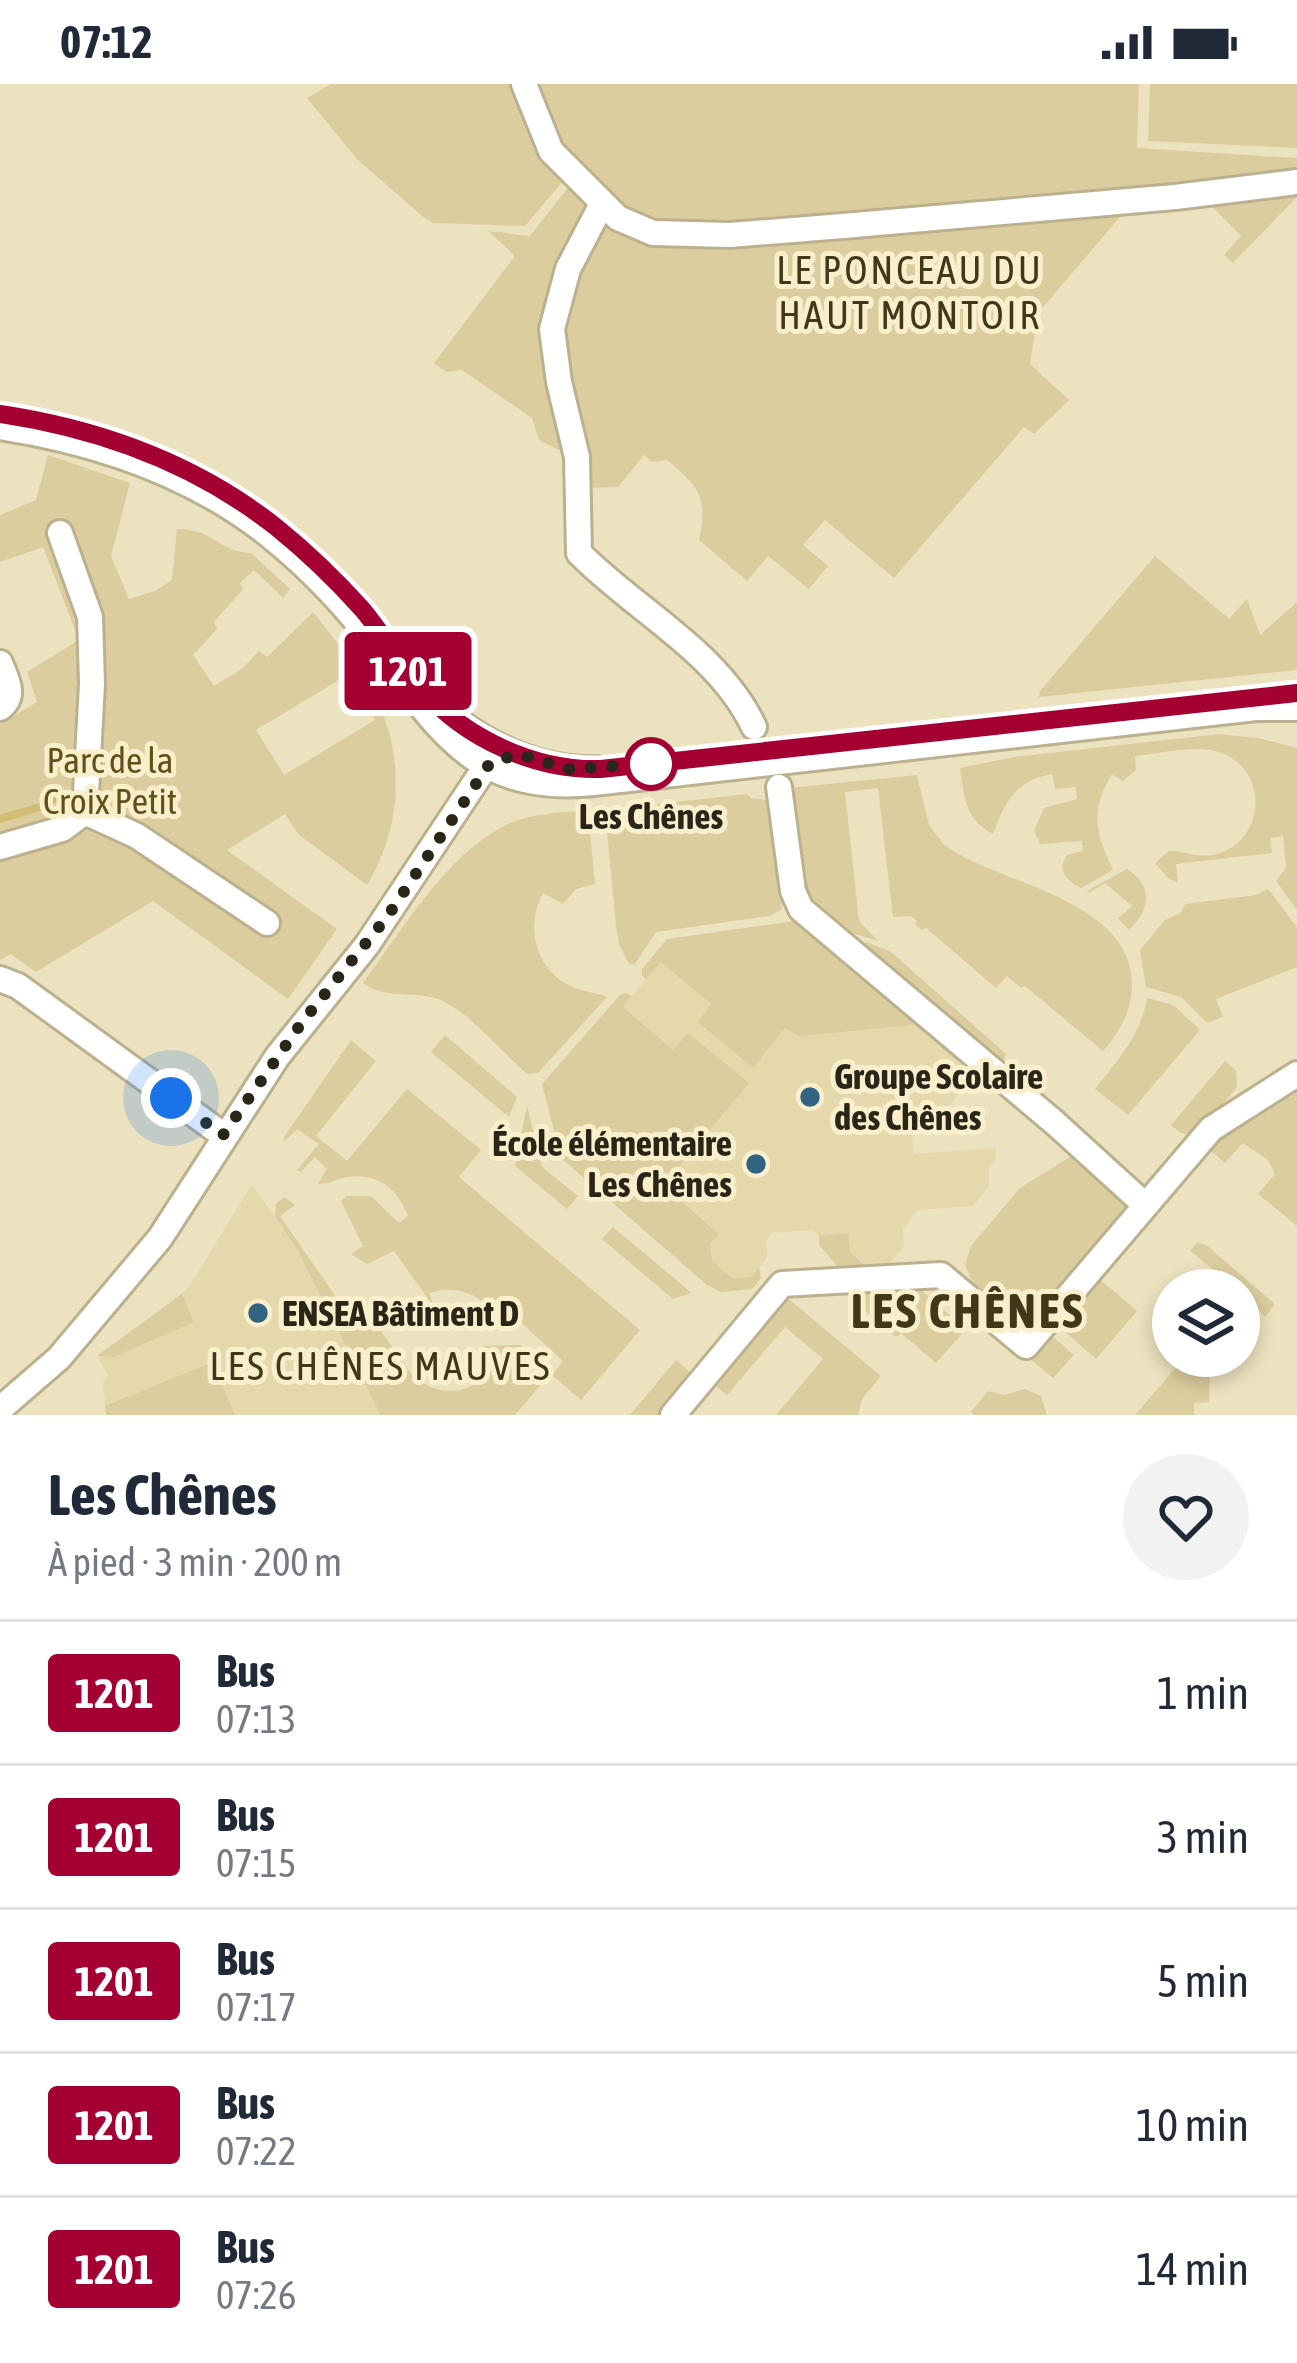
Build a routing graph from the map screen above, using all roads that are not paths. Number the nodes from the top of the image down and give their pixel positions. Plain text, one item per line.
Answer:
1 (524, 84) edge
2 (1297, 182) edge
3 (602, 204) junction
4 (0, 414) edge
5 (0, 427) edge
6 (60, 533) dead end
7 (0, 662) edge
8 (1297, 693) edge
9 (0, 708) edge
10 (1297, 708) edge
11 (754, 727) dead end
12 (518, 754) junction
13 (486, 766) junction
14 (779, 787) dead end
15 (85, 812) junction
16 (0, 847) edge
17 (267, 923) dead end
18 (4, 980) edge
19 (1297, 1074) edge
20 (223, 1135) junction
21 (1144, 1204) junction
22 (0, 1409) edge
23 (673, 1415) edge

1 - 3 street
2 - 3 street
3 - 11 street
4 - 12 street
5 - 13 street
6 - 15 street
7 - 9 street
8 - 12 street
10 - 13 street
12 - 13 street
13 - 20 street
14 - 21 street
15 - 16 street
15 - 17 street
18 - 20 street
19 - 21 street
20 - 22 street
21 - 23 street

